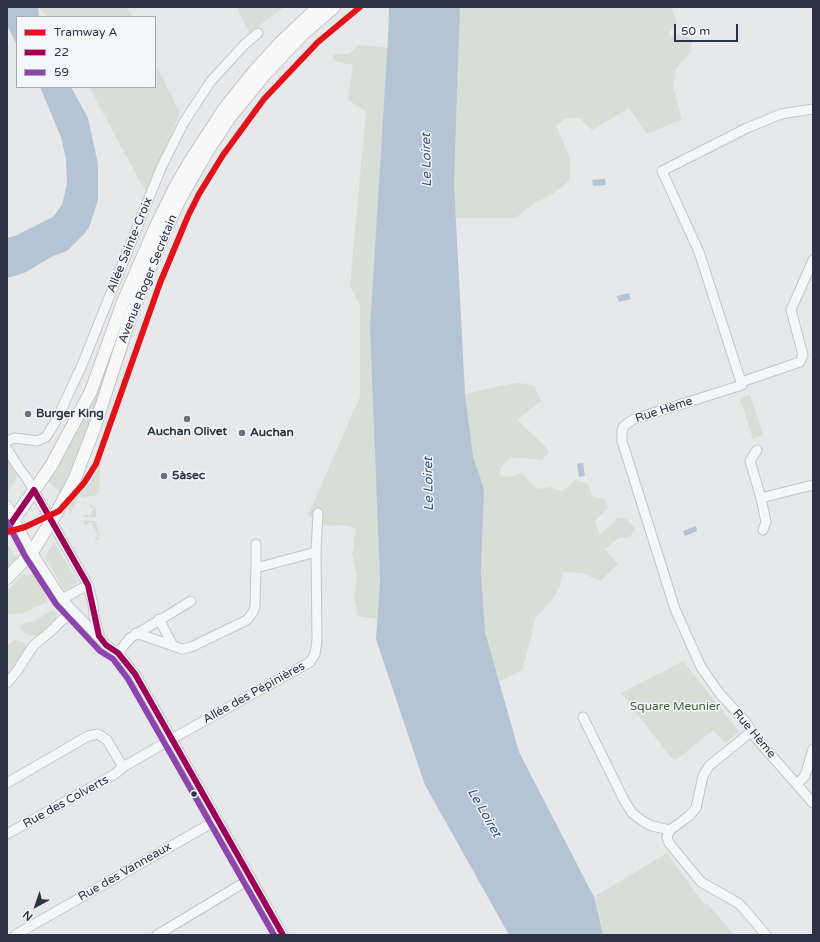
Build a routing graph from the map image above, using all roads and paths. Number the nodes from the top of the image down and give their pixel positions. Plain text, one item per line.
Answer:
1 (318, 7) edge
2 (334, 7) edge
3 (258, 34) dead end
4 (813, 109) edge
5 (813, 260) edge
6 (741, 382) junction
7 (7, 441) edge
8 (7, 448) edge
9 (757, 450) dead end
10 (813, 485) edge
11 (34, 490) junction
12 (761, 498) junction
13 (7, 505) edge
14 (318, 513) dead end
15 (14, 518) junction
16 (52, 520) junction
17 (7, 529) edge
18 (763, 530) dead end
19 (256, 544) dead end
20 (32, 552) junction
21 (316, 552) junction
22 (256, 568) junction
23 (7, 578) edge
24 (88, 585) junction
25 (62, 599) junction
26 (191, 601) dead end
27 (75, 614) junction
28 (159, 619) junction
29 (136, 634) junction
30 (99, 636) junction
31 (173, 646) junction
32 (118, 653) junction
33 (7, 684) edge
34 (583, 718) dead end
35 (751, 732) junction
36 (172, 739) junction
37 (813, 749) edge
38 (123, 768) junction
39 (7, 783) edge
40 (797, 784) junction
41 (813, 803) edge
42 (217, 820) junction
43 (670, 830) junction
44 (7, 834) edge
45 (250, 879) junction
46 (33, 924) junction
47 (15, 935) edge
48 (31, 935) edge
49 (157, 935) edge
50 (283, 935) edge
51 (766, 935) edge

1 - 11 main road, Avenue Roger Secrétain
2 - 16 main road, Avenue Roger Secrétain
3 - 7 street, Allée Sainte-Croix
4 - 6 street
5 - 6 street
6 - 35 street, Rue Hème
8 - 11 street
9 - 12 street
10 - 12 street
11 - 15 main road, Avenue Roger Secrétain
11 - 16 street
12 - 18 street
13 - 15 street
14 - 21 street, Allée des Pépinières
15 - 17 main road, Avenue Roger Secrétain
15 - 20 street
16 - 20 main road, Avenue Roger Secrétain
16 - 24 street
19 - 22 street
20 - 23 main road, Avenue Roger Secrétain
20 - 25 street
21 - 22 street
21 - 36 street, Allée des Pépinières
22 - 31 street
24 - 25 street
24 - 30 street
25 - 27 street
26 - 28 street
27 - 30 street
27 - 33 street
28 - 29 street
28 - 31 street
29 - 31 street
29 - 32 street
30 - 32 street
32 - 36 street
34 - 43 street
35 - 40 street, Rue Hème
35 - 43 street
36 - 38 street, Rue des Colverts
36 - 42 street
37 - 40 street
38 - 39 street
38 - 44 street, Rue des Colverts
40 - 41 street, Rue Hème
42 - 45 street
42 - 46 street, Rue des Vanneaux
43 - 51 street
45 - 49 street
45 - 50 street
46 - 47 street, Rue des Vanneaux
46 - 48 street

